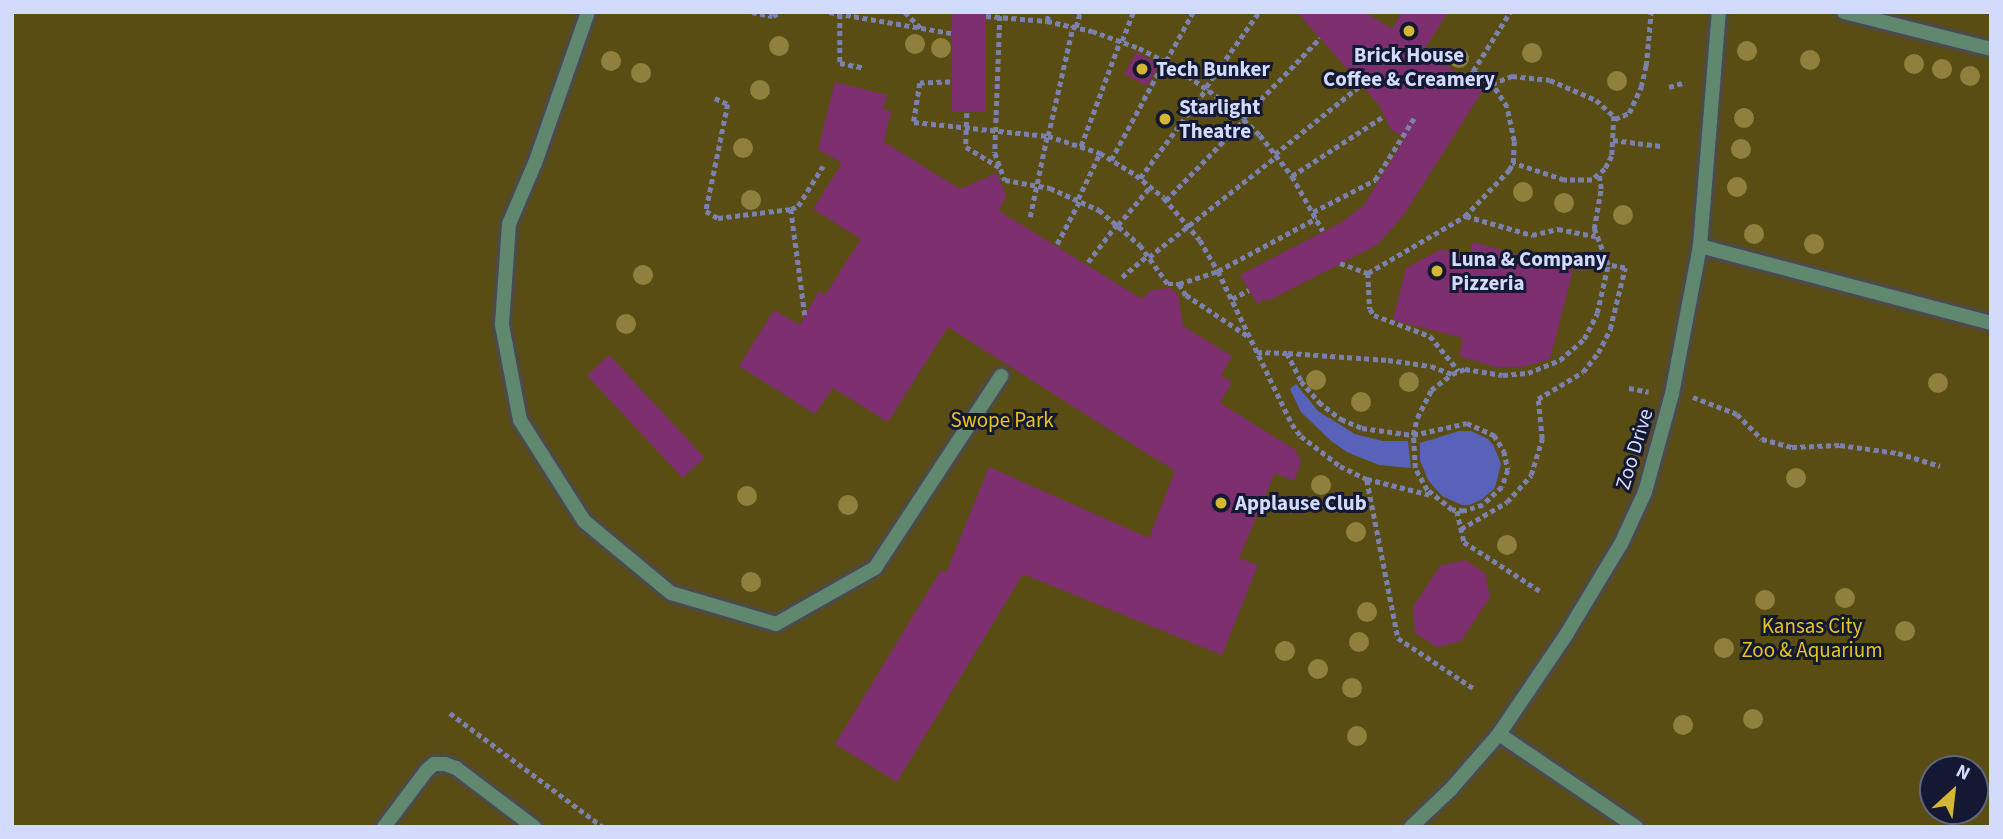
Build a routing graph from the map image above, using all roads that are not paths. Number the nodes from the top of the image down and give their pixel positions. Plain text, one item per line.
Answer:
1 (588, 12) edge
2 (1719, 12) edge
3 (1844, 12) edge
4 (1991, 49) edge
5 (1700, 246) junction
6 (1991, 323) edge
7 (1001, 376) dead end
8 (1499, 734) junction
9 (384, 827) edge
10 (534, 827) edge
11 (1411, 827) edge
12 (1636, 827) edge

1 - 7 street
2 - 5 street, Zoo Drive
3 - 4 street
5 - 6 street
5 - 8 street, Zoo Drive
8 - 11 street, Zoo Drive
8 - 12 street
9 - 10 street

